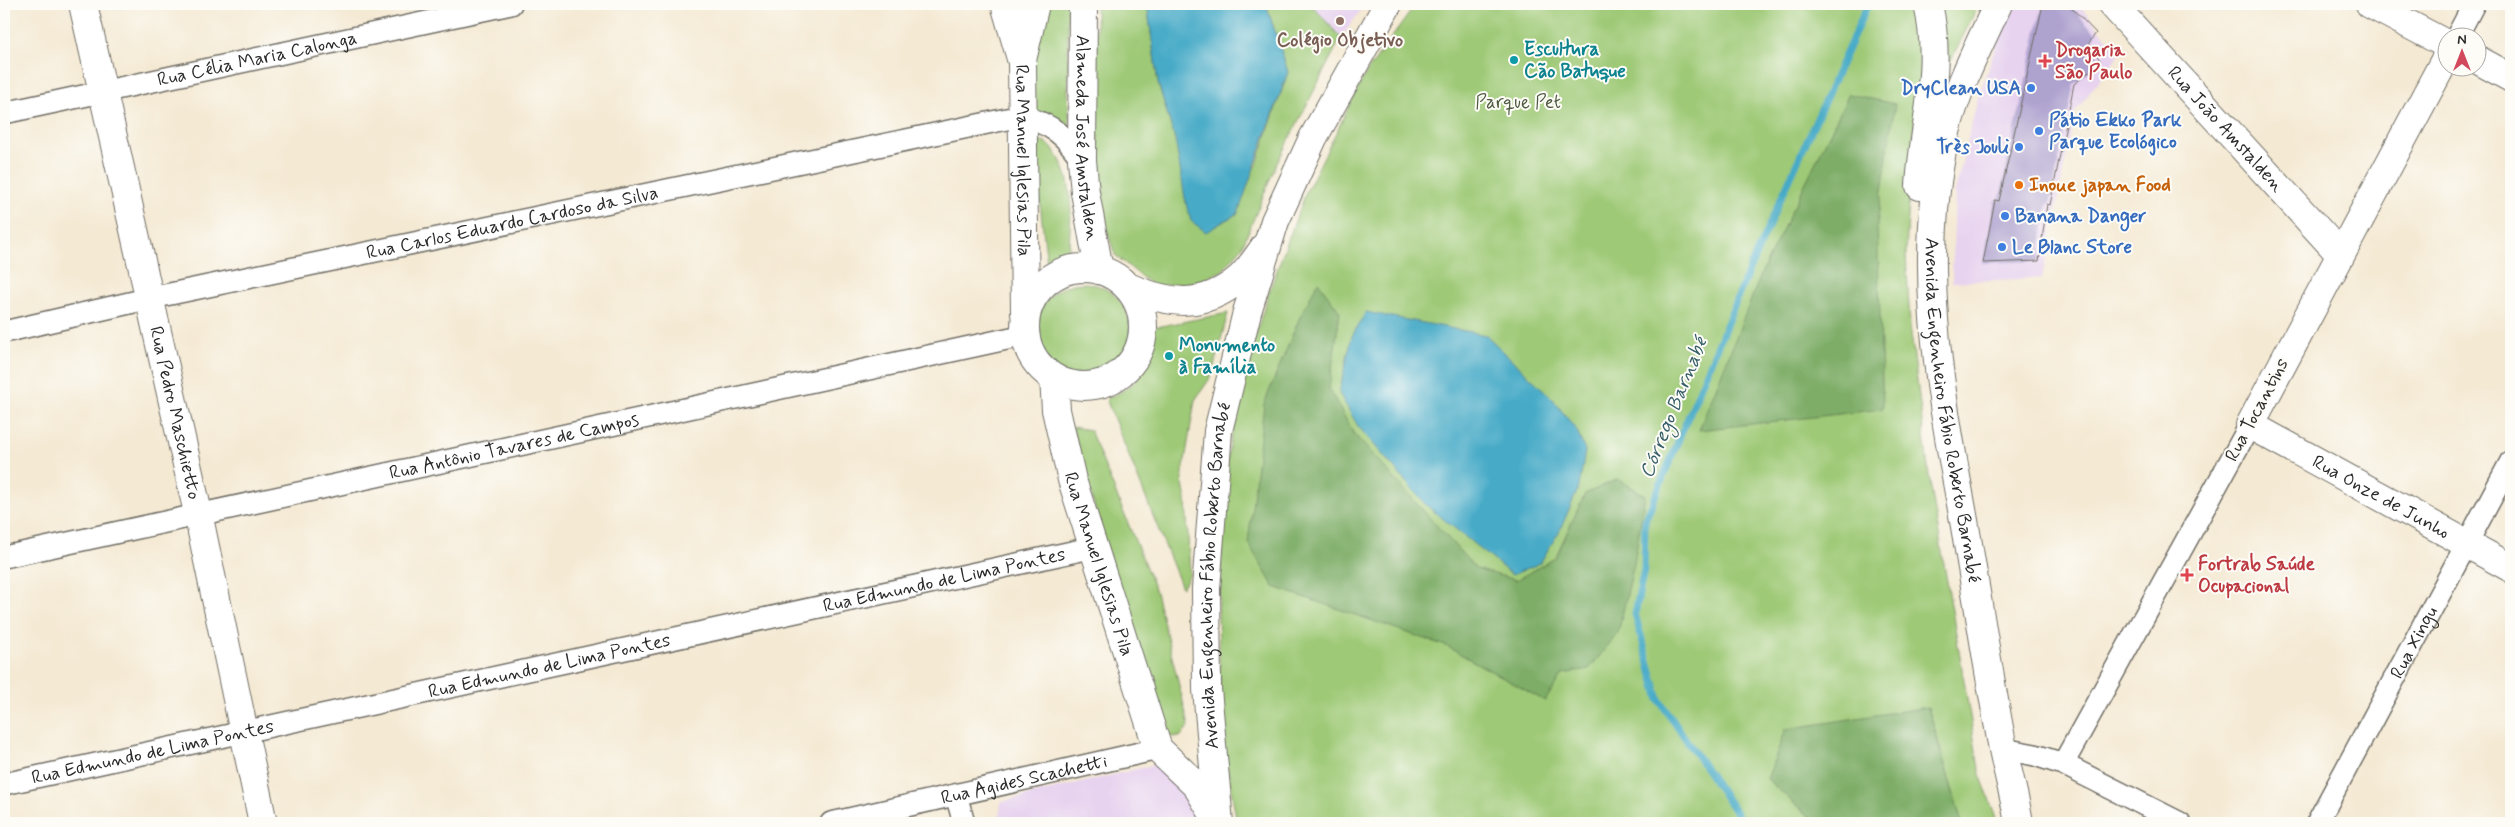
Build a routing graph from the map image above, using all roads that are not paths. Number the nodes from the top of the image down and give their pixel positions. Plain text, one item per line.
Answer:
1 (83, 4) edge
2 (511, 4) edge
3 (1006, 4) edge
4 (1035, 4) edge
5 (1083, 4) edge
6 (1388, 4) edge
7 (1406, 4) edge
8 (1928, 4) edge
9 (1998, 4) edge
10 (2112, 4) edge
11 (2370, 4) edge
12 (2474, 4) edge
13 (2461, 28) edge
14 (2438, 39) edge
15 (1022, 62) junction
16 (2488, 65) edge
17 (1353, 66) junction
18 (2438, 73) edge
19 (2511, 78) edge
20 (103, 93) junction
21 (4, 113) edge
22 (1021, 116) junction
23 (1082, 160) junction
24 (1266, 245) junction
25 (2340, 254) junction
26 (1099, 270) junction
27 (1128, 288) junction
28 (151, 298) junction
29 (1025, 327) junction
30 (4, 332) edge
31 (1936, 353) junction
32 (1054, 378) junction
33 (2250, 425) junction
34 (2511, 462) edge
35 (198, 513) junction
36 (2467, 544) junction
37 (1095, 547) junction
38 (4, 557) edge
39 (2511, 568) edge
40 (243, 731) junction
41 (1158, 749) junction
42 (2003, 749) junction
43 (2063, 764) junction
44 (4, 784) edge
45 (956, 795) junction
46 (263, 823) edge
47 (831, 823) edge
48 (964, 823) edge
49 (1219, 823) edge
50 (2019, 823) edge
51 (2180, 823) edge
52 (2317, 823) edge

1 - 20 street, Rua Pedro Maschietto
2 - 20 street, Rua Célia Maria Calonga
3 - 15 street, Rua Manuel Iglesias Pila
4 - 15 street
5 - 23 street, Alameda José Amstalden
6 - 17 street, Avenida Engenheiro Fábio Roberto Barnabé
7 - 17 street
8 - 31 street
9 - 31 street, Avenida Engenheiro Fábio Roberto Barnabé
10 - 25 street, Rua João Amstalden
11 - 14 street
12 - 13 street
15 - 22 street, Rua Manuel Iglesias Pila
16 - 19 street
17 - 24 street, Avenida Engenheiro Fábio Roberto Barnabé
18 - 25 street, Rua Tocantins
20 - 21 street, Rua Célia Maria Calonga
20 - 28 street, Rua Pedro Maschietto
22 - 23 street
22 - 28 street, Rua Carlos Eduardo Cardoso da Silva
22 - 29 street, Rua Manuel Iglesias Pila
23 - 26 street, Alameda José Amstalden
24 - 27 street
24 - 49 street, Avenida Engenheiro Fábio Roberto Barnabé
25 - 33 street, Rua Tocantins
26 - 27 street
26 - 29 street
27 - 32 street
28 - 30 street, Rua Carlos Eduardo Cardoso da Silva
28 - 35 street, Rua Pedro Maschietto
29 - 32 street
29 - 35 street, Rua Antônio Tavares de Campos
31 - 42 street, Avenida Engenheiro Fábio Roberto Barnabé
32 - 37 street, Rua Manuel Iglesias Pila
33 - 36 street, Rua Onze de Junho
33 - 43 street, Rua Tocantins
34 - 36 street, Rua Xingu
35 - 38 street, Rua Antônio Tavares de Campos
35 - 40 street, Rua Pedro Maschietto
36 - 39 street, Rua Onze de Junho
36 - 52 street, Rua Xingu
37 - 40 street, Rua Edmundo de Lima Pontes
37 - 41 street, Rua Manuel Iglesias Pila
40 - 44 street, Rua Edmundo de Lima Pontes
40 - 46 street, Rua Pedro Maschietto
41 - 45 street, Rua Agides Scachetti
41 - 49 street
42 - 43 street
42 - 50 street, Avenida Engenheiro Fábio Roberto Barnabé
43 - 51 street
45 - 47 street, Rua Agides Scachetti
45 - 48 street

